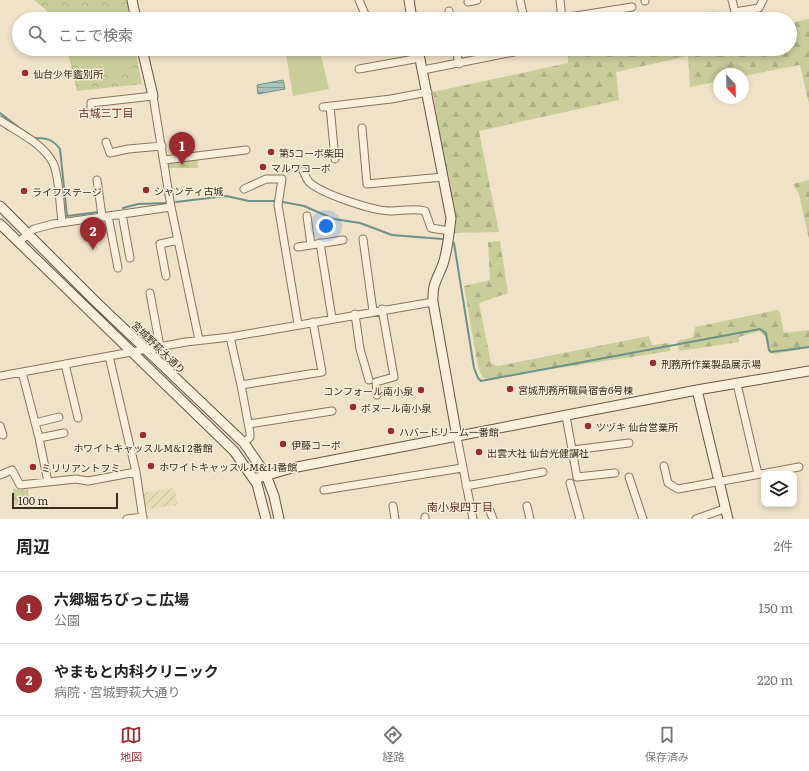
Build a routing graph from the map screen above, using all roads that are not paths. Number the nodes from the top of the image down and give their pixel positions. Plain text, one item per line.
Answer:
1 (132, 0) edge
2 (359, 0) edge
3 (408, 0) edge
4 (477, 0) edge
5 (520, 0) edge
6 (560, 0) edge
7 (732, 0) edge
8 (763, 0) edge
9 (468, 2) dead end
10 (632, 7) dead end
11 (135, 12) edge
12 (364, 12) edge
13 (411, 12) edge
14 (523, 12) edge
15 (561, 12) edge
16 (600, 12) edge
17 (143, 56) edge
18 (411, 56) edge
19 (420, 56) edge
20 (457, 56) edge
21 (496, 56) edge
22 (458, 64) junction
23 (359, 69) dead end
24 (423, 70) junction
25 (428, 92) junction
26 (152, 96) junction
27 (91, 114) dead end
28 (0, 120) edge
29 (362, 128) dead end
30 (106, 142) dead end
31 (162, 146) junction
32 (246, 150) dead end
33 (335, 159) dead end
34 (164, 160) junction
35 (303, 171) dead end
36 (443, 177) junction
37 (96, 180) dead end
38 (244, 189) dead end
39 (0, 206) edge
40 (171, 208) junction
41 (122, 214) junction
42 (105, 216) junction
43 (308, 216) dead end
44 (13, 219) junction
45 (62, 222) junction
46 (1, 228) edge
47 (449, 231) junction
48 (28, 233) junction
49 (363, 239) dead end
50 (178, 240) junction
51 (343, 240) dead end
52 (19, 242) junction
53 (320, 243) junction
54 (311, 245) junction
55 (298, 247) dead end
56 (130, 258) dead end
57 (118, 268) dead end
58 (166, 276) dead end
59 (150, 293) dead end
60 (433, 302) junction
61 (382, 309) junction
62 (373, 311) junction
63 (355, 314) junction
64 (332, 318) junction
65 (313, 322) junction
66 (298, 324) junction
67 (230, 337) junction
68 (199, 340) junction
69 (160, 347) junction
70 (146, 350) junction
71 (130, 352) junction
72 (109, 356) junction
73 (65, 364) junction
74 (809, 371) edge
75 (22, 372) junction
76 (0, 376) edge
77 (369, 380) dead end
78 (737, 384) junction
79 (240, 385) junction
80 (697, 390) junction
81 (377, 395) dead end
82 (332, 411) dead end
83 (566, 416) junction
84 (59, 417) dead end
85 (78, 418) dead end
86 (35, 423) junction
87 (249, 424) junction
88 (0, 426) edge
89 (64, 433) dead end
90 (3, 435) dead end
91 (457, 437) junction
92 (39, 438) junction
93 (244, 443) junction
94 (629, 443) dead end
95 (573, 450) junction
96 (664, 466) dead end
97 (799, 467) dead end
98 (462, 468) junction
99 (136, 472) junction
100 (543, 472) dead end
101 (615, 473) dead end
102 (758, 474) junction
103 (0, 475) edge
104 (266, 475) junction
105 (629, 476) dead end
106 (254, 479) junction
107 (718, 481) junction
108 (48, 482) junction
109 (570, 483) dead end
110 (466, 486) junction
111 (324, 490) dead end
112 (393, 506) dead end
113 (527, 506) dead end
114 (724, 509) junction
115 (490, 511) dead end
116 (143, 518) edge
117 (127, 519) edge
118 (266, 519) edge
119 (279, 519) edge
120 (395, 519) edge
121 (473, 519) edge
122 (492, 519) edge
123 (530, 519) edge
124 (580, 519) edge
125 (643, 519) edge
126 (696, 519) edge
127 (728, 519) edge

1 - 11 street
2 - 12 street
3 - 13 street
4 - 9 street
5 - 14 street
6 - 15 street
7 - 8 street
10 - 16 street
17 - 26 street
18 - 23 street
19 - 24 street
20 - 22 street
21 - 22 street
22 - 24 street
24 - 25 street
25 - 33 street
25 - 36 street
26 - 27 street
26 - 31 street
28 - 45 street
29 - 36 street
30 - 31 street
31 - 34 street
32 - 34 street
34 - 40 street
35 - 47 street
36 - 47 street
37 - 42 street
38 - 66 street
39 - 44 street, 宮城野萩大通り
40 - 41 street
40 - 50 street
41 - 42 street
41 - 56 street
42 - 45 street
42 - 57 street
43 - 54 street
44 - 46 street
44 - 48 street, 宮城野萩大通り
45 - 48 street
46 - 52 street
47 - 60 street
48 - 52 street
48 - 70 street, 宮城野萩大通り
49 - 62 street
50 - 58 street
50 - 68 street
51 - 53 street
52 - 71 street
53 - 54 street
53 - 64 street
54 - 55 street
59 - 69 street
60 - 61 street
60 - 91 street
61 - 62 street
61 - 81 street
62 - 63 street
63 - 64 street
63 - 77 street
64 - 65 street
65 - 66 street
65 - 79 street
66 - 67 street
67 - 68 street
67 - 79 street
68 - 69 street
69 - 70 street
70 - 71 street
70 - 93 street, 宮城野萩大通り
71 - 72 street
71 - 106 street
72 - 73 street
72 - 99 street
73 - 75 street
73 - 85 street
74 - 78 street
75 - 76 street
75 - 86 street
78 - 80 street
78 - 102 street
79 - 87 street
80 - 83 street
80 - 107 street
82 - 87 street
83 - 91 street
83 - 95 street
84 - 86 street
86 - 92 street
87 - 93 street
88 - 90 street
89 - 92 street
91 - 98 street
91 - 104 street
92 - 108 street
93 - 104 street, 宮城野萩大通り
94 - 95 street
95 - 101 street
96 - 107 street
97 - 102 street
98 - 110 street
98 - 111 street
99 - 108 street
99 - 116 street
100 - 110 street
102 - 107 street
103 - 108 street
104 - 106 street
104 - 119 street, 宮城野萩大通り
105 - 125 street
106 - 118 street
107 - 114 street
109 - 124 street
110 - 121 street
112 - 120 street
113 - 123 street
114 - 126 street
114 - 127 street
115 - 122 street
116 - 117 street

